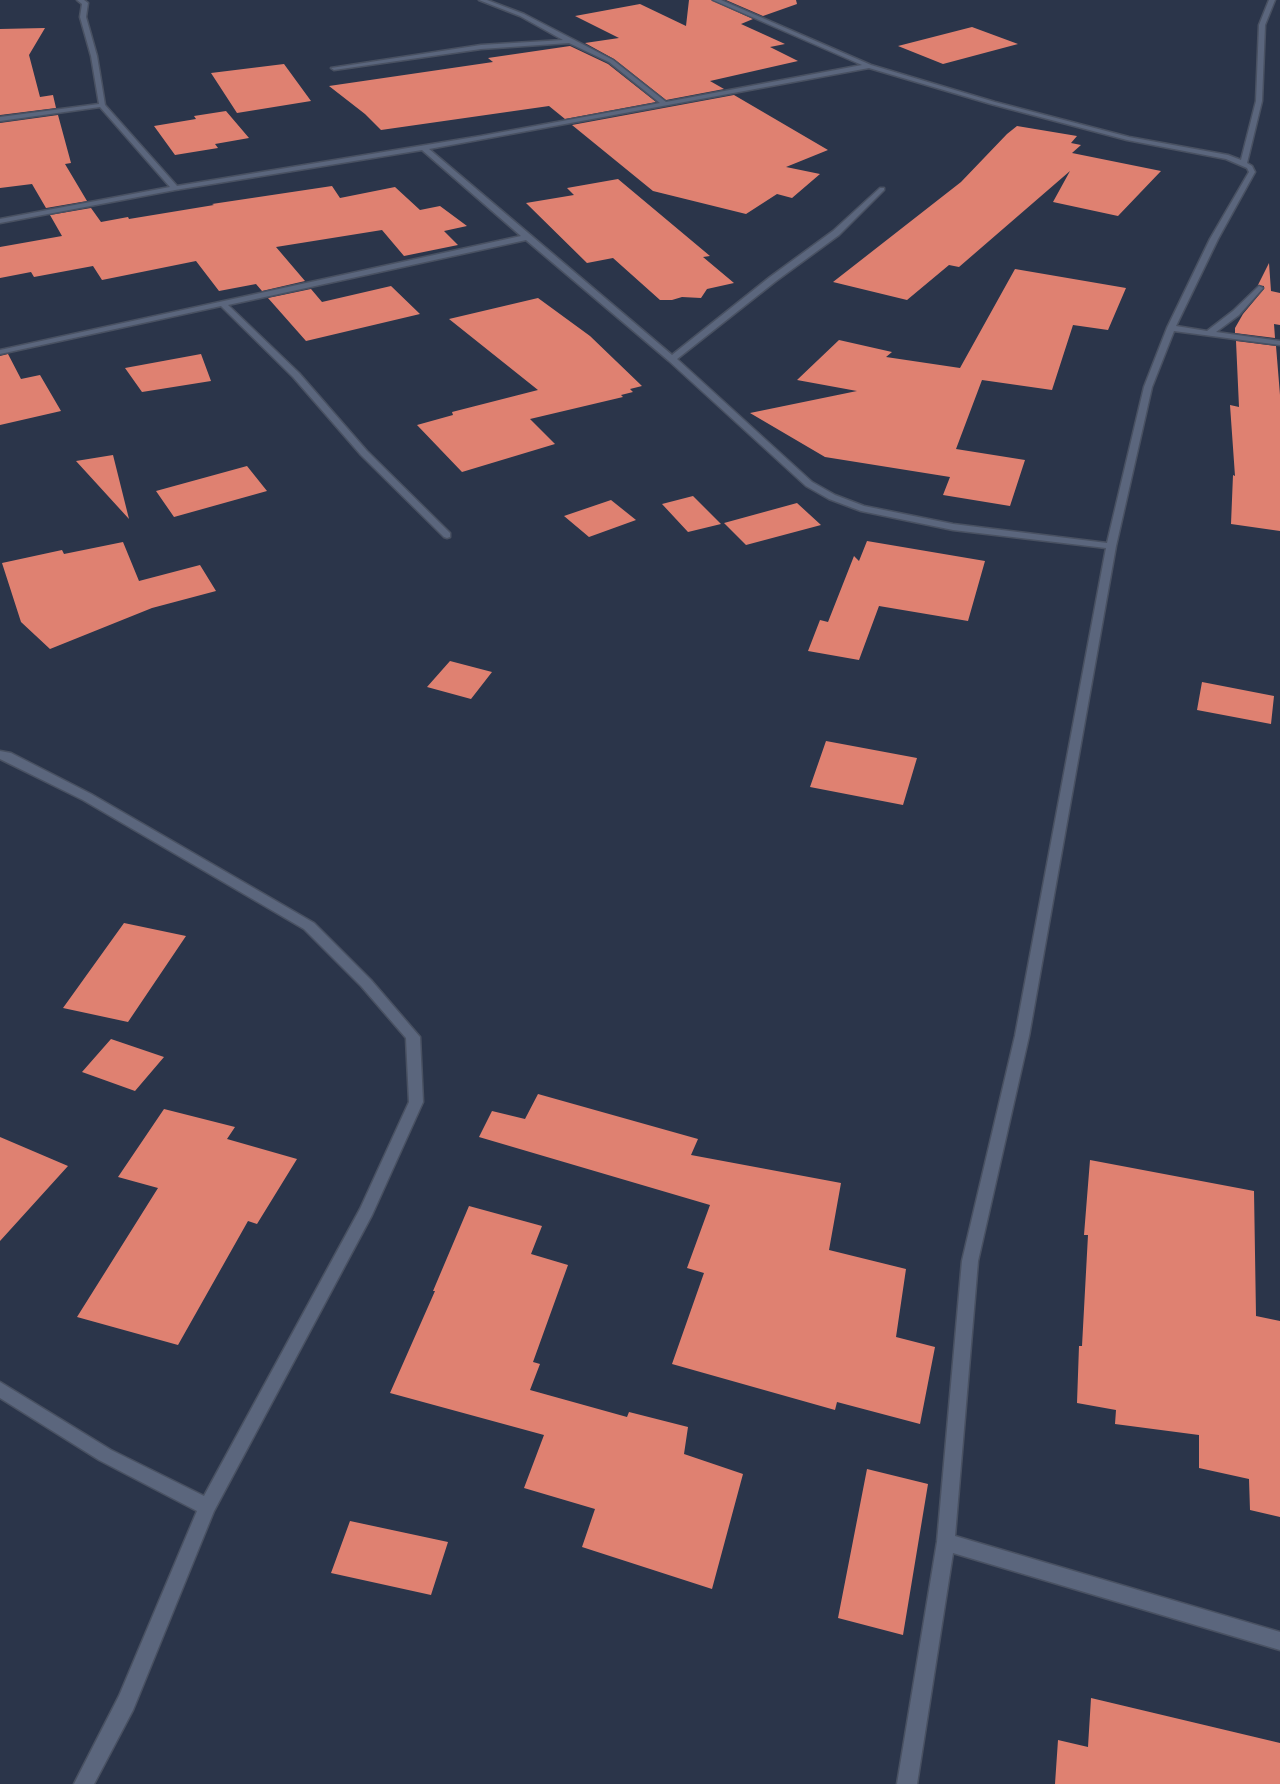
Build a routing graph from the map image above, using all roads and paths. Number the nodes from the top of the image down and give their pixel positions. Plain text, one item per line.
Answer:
1 (80, 0) edge
2 (482, 0) edge
3 (716, 0) edge
4 (1272, 0) edge
5 (570, 41) junction
6 (869, 66) junction
7 (334, 68) dead end
8 (664, 103) junction
9 (102, 105) junction
10 (0, 118) edge
11 (424, 148) junction
12 (1244, 162) junction
13 (176, 188) junction
14 (882, 189) dead end
15 (0, 221) edge
16 (527, 237) junction
17 (1258, 288) dead end
18 (224, 304) junction
19 (1171, 328) junction
20 (1208, 334) junction
21 (1280, 343) edge
22 (0, 352) edge
23 (672, 358) junction
24 (447, 535) dead end
25 (1111, 546) junction
26 (0, 755) edge
27 (0, 1389) edge
28 (207, 1507) junction
29 (946, 1542) junction
30 (1280, 1641) edge
31 (84, 1784) edge
32 (907, 1784) edge

1 - 9 street
2 - 5 street
3 - 6 street
4 - 12 street
5 - 7 street
5 - 8 street
6 - 8 street
6 - 12 street
8 - 11 street
9 - 10 street
9 - 13 street
11 - 13 street
11 - 16 street
12 - 19 street
13 - 15 street
14 - 23 street
16 - 18 street
16 - 23 street
17 - 20 street
18 - 22 street
18 - 24 street
19 - 20 street
19 - 25 street
20 - 21 street
23 - 25 street
25 - 29 street
26 - 28 street
27 - 28 street
28 - 31 street
29 - 30 street
29 - 32 street

